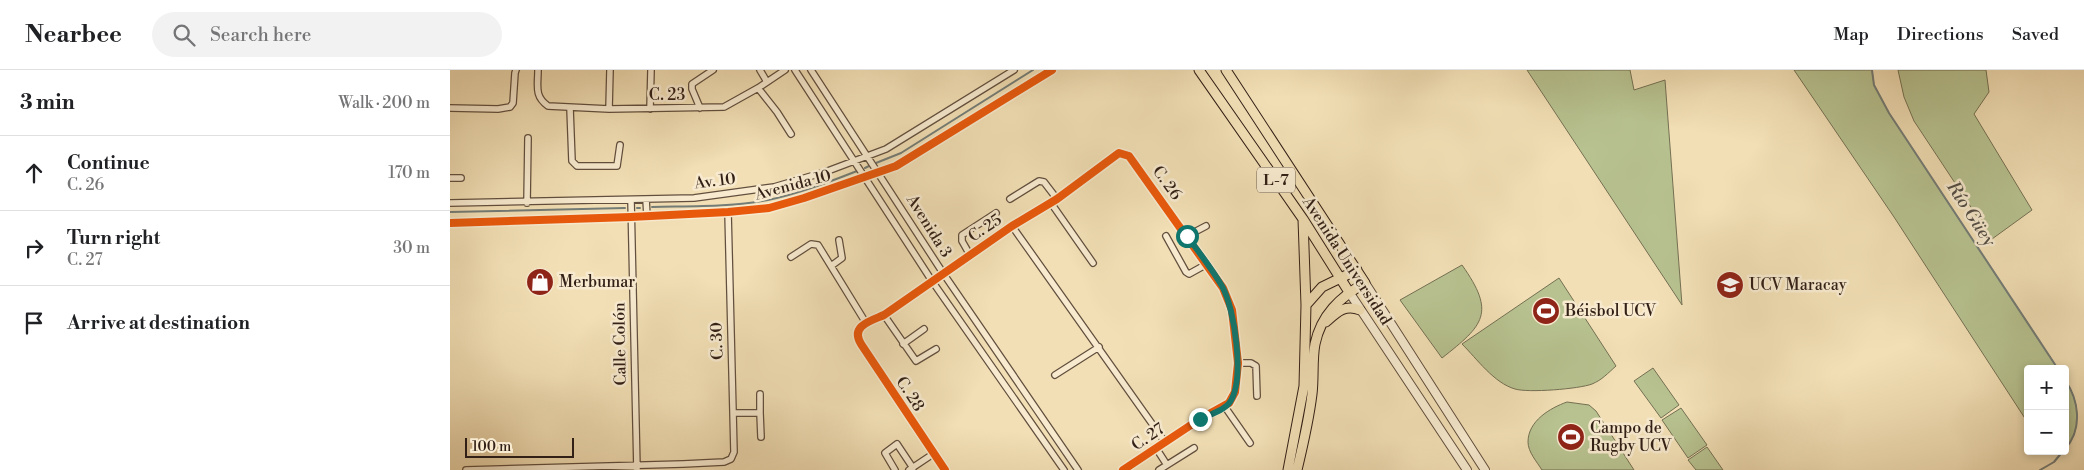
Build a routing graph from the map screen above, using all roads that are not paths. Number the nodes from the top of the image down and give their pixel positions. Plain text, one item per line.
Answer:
1 (516, 70) edge
2 (538, 70) edge
3 (610, 70) edge
4 (651, 70) edge
5 (713, 70) edge
6 (760, 70) edge
7 (785, 70) edge
8 (795, 70) edge
9 (811, 70) edge
10 (1014, 70) edge
11 (1052, 70) edge
12 (1199, 70) edge
13 (1226, 70) edge
14 (767, 82) junction
15 (758, 88) junction
16 (450, 108) edge
17 (570, 108) junction
18 (650, 108) junction
19 (700, 108) junction
20 (609, 109) junction
21 (791, 134) dead end
22 (528, 138) dead end
23 (620, 145) dead end
24 (866, 156) junction
25 (1129, 156) joint
26 (855, 161) junction
27 (879, 173) junction
28 (450, 178) edge
29 (461, 178) dead end
30 (867, 178) junction
31 (646, 199) junction
32 (1010, 199) dead end
33 (1056, 199) junction
34 (631, 200) junction
35 (527, 203) junction
36 (1050, 203) junction
37 (450, 204) edge
38 (728, 212) junction
39 (996, 213) dead end
40 (647, 216) junction
41 (632, 217) junction
42 (1303, 219) junction
43 (450, 223) edge
44 (1012, 226) junction
45 (1206, 226) dead end
46 (1166, 236) dead end
47 (1187, 236) junction
48 (839, 240) dead end
49 (970, 254) junction
50 (791, 257) dead end
51 (1093, 263) dead end
52 (1207, 264) junction
53 (831, 266) junction
54 (1357, 270) junction
55 (943, 273) junction
56 (1340, 278) junction
57 (932, 281) junction
58 (1365, 284) junction
59 (1349, 292) junction
60 (1306, 306) junction
61 (1360, 310) junction
62 (884, 315) junction
63 (866, 323) junction
64 (1321, 328) junction
65 (924, 329) dead end
66 (858, 331) joint
67 (903, 344) junction
68 (1099, 347) junction
69 (936, 349) dead end
70 (1238, 363) junction
71 (1055, 375) dead end
72 (760, 394) dead end
73 (1257, 396) dead end
74 (1225, 407) junction
75 (733, 413) junction
76 (760, 413) junction
77 (761, 437) dead end
78 (1165, 442) junction
79 (1250, 443) dead end
80 (1156, 448) junction
81 (1194, 448) dead end
82 (933, 454) junction
83 (1167, 465) junction
84 (637, 467) edge
85 (911, 469) edge
86 (466, 470) edge
87 (514, 470) edge
88 (895, 470) edge
89 (945, 470) edge
90 (1064, 470) edge
91 (1078, 470) edge
92 (1123, 470) edge
93 (1160, 470) edge
94 (1288, 470) edge
95 (1297, 470) edge
96 (1466, 470) edge
97 (1485, 470) edge

1 - 16 street
2 - 17 street, C. 23
3 - 20 street
4 - 18 street
5 - 19 street
6 - 14 street
7 - 14 street, C. 23
8 - 26 street, Avenida 3
9 - 24 street, Avenida 3
10 - 24 street, Av. 10
11 - 27 street, Avenida 10
12 - 42 main road, Avenida Universidad / L-7
13 - 54 main road, Avenida Universidad / L-7
14 - 15 street, C. 23
15 - 19 street, C. 23
15 - 21 street
17 - 20 street, C. 23
17 - 23 street
18 - 19 street, C. 23
18 - 20 street, C. 23
22 - 35 street
24 - 26 street, Av. 10
24 - 27 street, Avenida 3
25 - 33 street, C. 25
25 - 47 street, C. 26
26 - 30 street, Avenida 3
26 - 31 street, Av. 10
27 - 30 street, Avenida 10
27 - 55 street, Avenida 3
28 - 29 street
30 - 38 street, Avenida 10
30 - 57 street, Avenida 3
31 - 34 street, Av. 10
31 - 40 street
32 - 33 street
33 - 36 street, C. 25
34 - 35 street, Av. 10
34 - 41 street, Calle Colón
35 - 37 street, Av. 10
36 - 44 street, C. 25
36 - 51 street
38 - 40 street, Avenida 10
38 - 75 street, C. 30
39 - 49 street
40 - 41 street, Avenida 10
41 - 43 street, Avenida 10
41 - 84 street, Calle Colón
42 - 56 main road, Avenida Universidad / L-7
42 - 60 main road
44 - 49 street, C. 25
44 - 68 street
45 - 47 street
46 - 52 street
47 - 52 street, C. 26
48 - 53 street
49 - 55 street, C. 25
50 - 53 street
52 - 70 street, C. 26
53 - 63 street
54 - 56 main road
54 - 58 main road, Avenida Universidad / L-7
55 - 57 street, C. 25
55 - 91 street, Avenida 3
56 - 59 main road, Avenida Universidad / L-7
56 - 60 main road
57 - 62 street, C. 25
57 - 90 street, Avenida 3
58 - 59 main road
58 - 97 street, Avenida Universidad
59 - 61 street, Avenida Universidad
59 - 64 main road
60 - 94 main road
61 - 64 main road
61 - 96 street, Avenida Universidad
62 - 63 street, C. 25
62 - 67 street
63 - 66 street, C. 25
64 - 95 main road
65 - 67 street
66 - 82 street, C. 28
67 - 69 street
68 - 71 street
68 - 78 street
70 - 73 street
70 - 74 street, C. 26
72 - 76 street
74 - 78 street, C. 27
74 - 79 street
75 - 76 street
75 - 84 street, C. 30
76 - 77 street
78 - 80 street, C. 27
80 - 83 street
80 - 92 street, C. 27
81 - 83 street
82 - 85 street
82 - 89 street, C. 28
83 - 93 street
84 - 87 street
85 - 88 street
86 - 87 street

